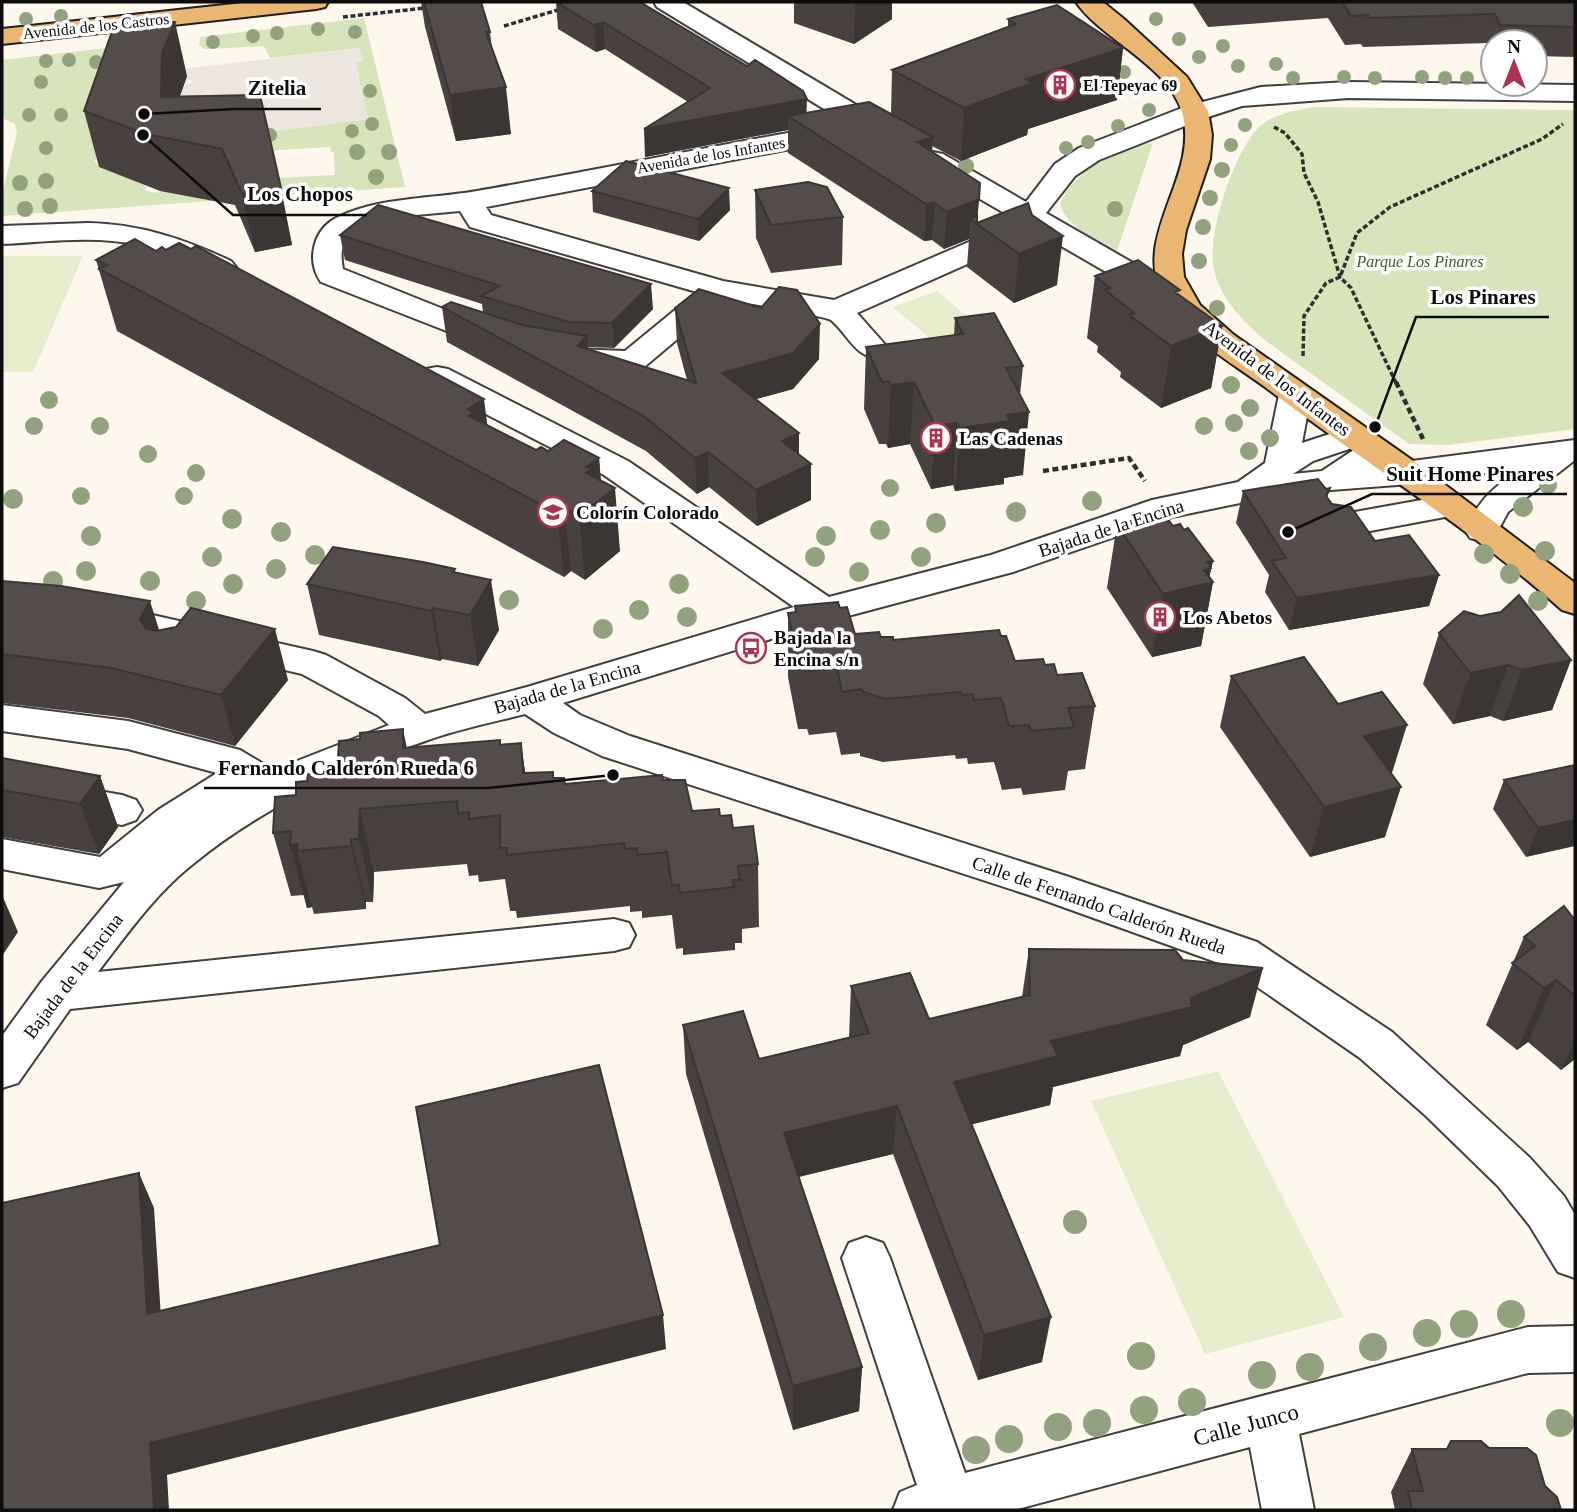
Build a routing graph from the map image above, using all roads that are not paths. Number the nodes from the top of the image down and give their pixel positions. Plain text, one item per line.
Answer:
1 (316, 2) edge
2 (666, 2) edge
3 (1088, 2) edge
4 (2, 37) edge
5 (1575, 93) edge
6 (1196, 111) junction
7 (872, 126) junction
8 (469, 202) junction
9 (1036, 218) junction
10 (2, 234) edge
11 (248, 280) edge
12 (719, 289) junction
13 (1182, 303) junction
14 (838, 310) junction
15 (874, 349) edge
16 (408, 361) edge
17 (1296, 396) junction
18 (1364, 443) junction
19 (1568, 452) edge
20 (1280, 468) junction
21 (1410, 474) junction
22 (1331, 480) junction
23 (1244, 491) junction
24 (1449, 506) junction
25 (1338, 526) edge
26 (1482, 530) junction
27 (1575, 602) edge
28 (2, 608) edge
29 (824, 610) junction
30 (198, 637) junction
31 (176, 668) edge
32 (531, 699) junction
33 (2, 718) edge
34 (418, 729) junction
35 (262, 782) junction
36 (2, 788) edge
37 (172, 820) junction
38 (2, 854) edge
39 (2, 878) edge
40 (128, 903) junction
41 (614, 935) dead end
42 (57, 993) junction
43 (17, 1026) edge
44 (2, 1070) edge
45 (1575, 1257) edge
46 (866, 1258) dead end
47 (1575, 1349) edge
48 (1270, 1419) junction
49 (934, 1506) edge
50 (1287, 1510) edge

1 - 4 main road, Avenida de los Castros
2 - 7 street, Avenida de los Infantes
3 - 6 main road
5 - 6 street
6 - 9 street
6 - 13 main road, Avenida de los Infantes
7 - 8 street, Avenida de los Infantes
7 - 9 street, Avenida de los Infantes
8 - 12 street
8 - 12 street, Avenida de los Infantes
9 - 13 street, Avenida de los Infantes
9 - 14 street
10 - 11 street
12 - 14 street
13 - 17 main road, Avenida de los Infantes
14 - 15 street
16 - 29 street
17 - 18 main road, Avenida de los Infantes
17 - 20 street
18 - 20 street, Bajada de la Encina
18 - 21 main road, Avenida de los Infantes
18 - 22 street, Bajada de la Encina
19 - 21 street, Bajada de la Encina
19 - 26 street
20 - 23 street, Bajada de la Encina
21 - 22 street, Bajada de la Encina
21 - 24 main road, Avenida de los Infantes
22 - 23 street, Bajada de la Encina
23 - 29 street, Bajada de la Encina
24 - 25 street
24 - 26 main road, Avenida de los Infantes
26 - 27 main road, Avenida de los Infantes
28 - 30 street
29 - 32 street, Bajada de la Encina
30 - 31 street
30 - 34 street
32 - 34 street, Bajada de la Encina
32 - 45 street, Calle de Fernando Calderón Rueda
33 - 35 street
34 - 35 street, Bajada de la Encina
35 - 37 street
35 - 40 street, Bajada de la Encina
36 - 37 street
37 - 38 street
39 - 40 street
40 - 42 street, Bajada de la Encina
41 - 42 street
42 - 43 street, Bajada de la Encina
43 - 44 street, Bajada de la Encina
46 - 49 street
47 - 48 street, Calle Junco
48 - 49 street, Calle Junco
48 - 50 street

